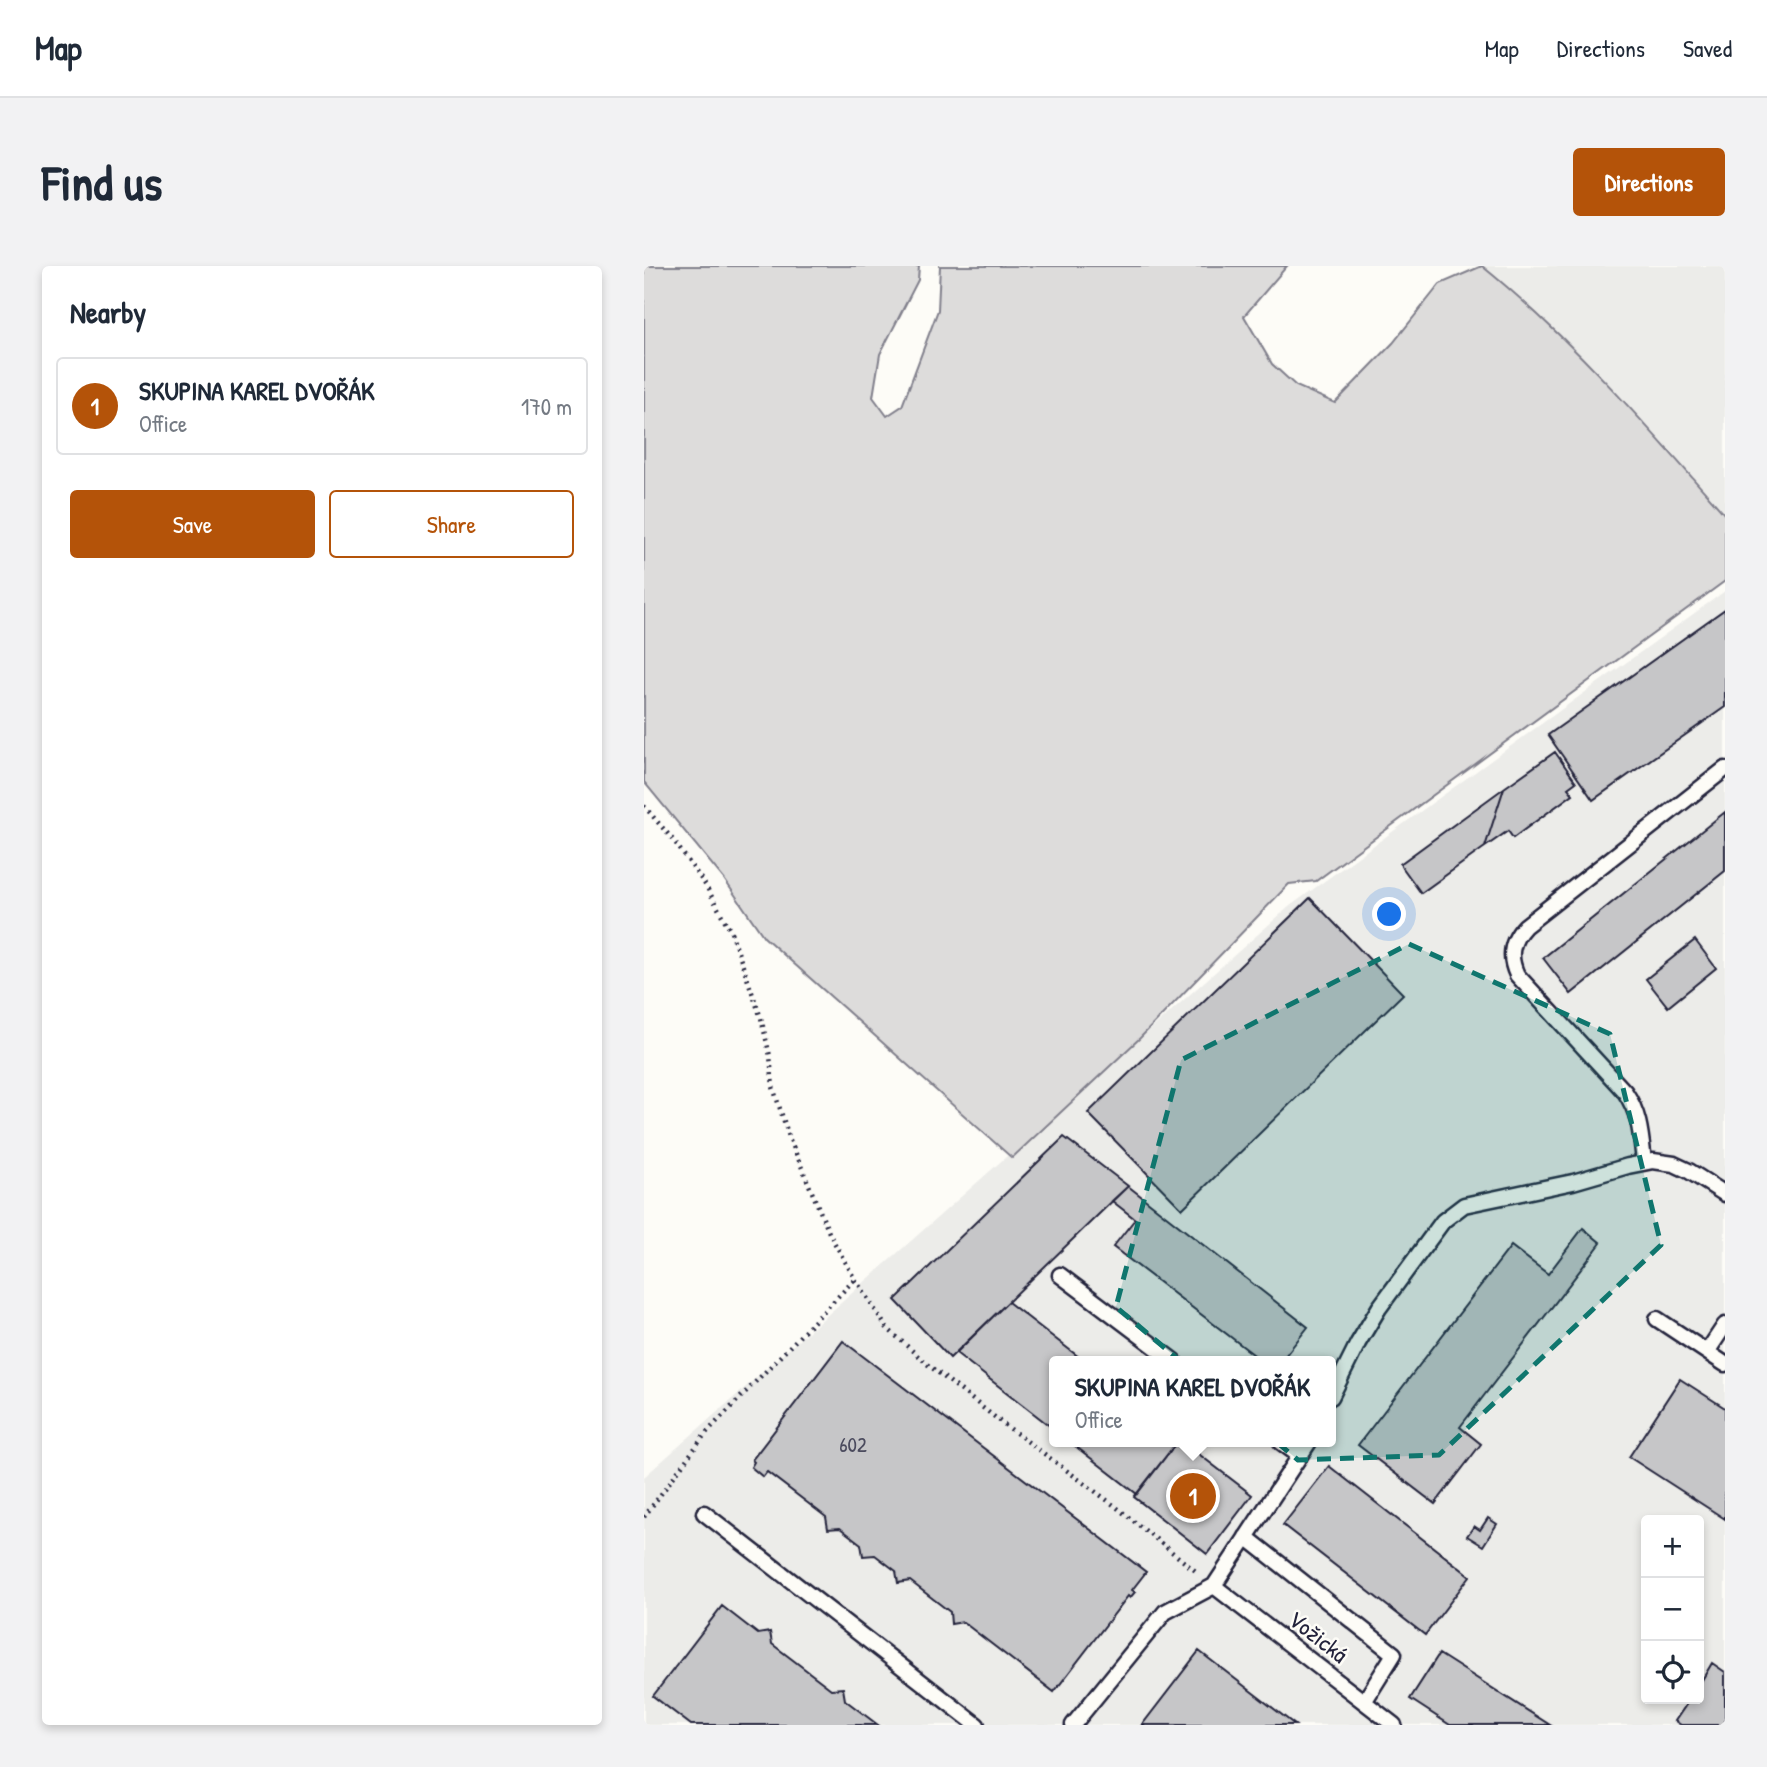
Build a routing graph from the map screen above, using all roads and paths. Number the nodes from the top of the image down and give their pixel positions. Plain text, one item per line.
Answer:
1 (1725, 769) edge
2 (644, 806) edge
3 (1644, 1162) junction
4 (1725, 1194) edge
5 (1060, 1275) dead end
6 (855, 1279) junction
7 (1657, 1319) dead end
8 (1725, 1325) edge
9 (1707, 1352) junction
10 (1167, 1356) edge
11 (1725, 1364) edge
12 (1336, 1388) edge
13 (1288, 1447) edge
14 (1306, 1447) edge
15 (1300, 1456) junction
16 (704, 1513) dead end
17 (644, 1517) edge
18 (1246, 1537) junction
19 (1213, 1586) junction
20 (1364, 1702) junction
21 (977, 1725) edge
22 (1073, 1725) edge
23 (1394, 1725) edge

1 - 3 lane
2 - 6 path
3 - 4 lane
3 - 12 lane
5 - 10 lane
6 - 17 path
6 - 19 path
7 - 9 lane
8 - 9 lane
9 - 11 lane
13 - 15 lane
14 - 15 lane
15 - 18 lane
16 - 21 lane
18 - 19 lane
18 - 20 lane
19 - 20 lane, Vožická
19 - 22 lane
20 - 23 lane, Vožická

